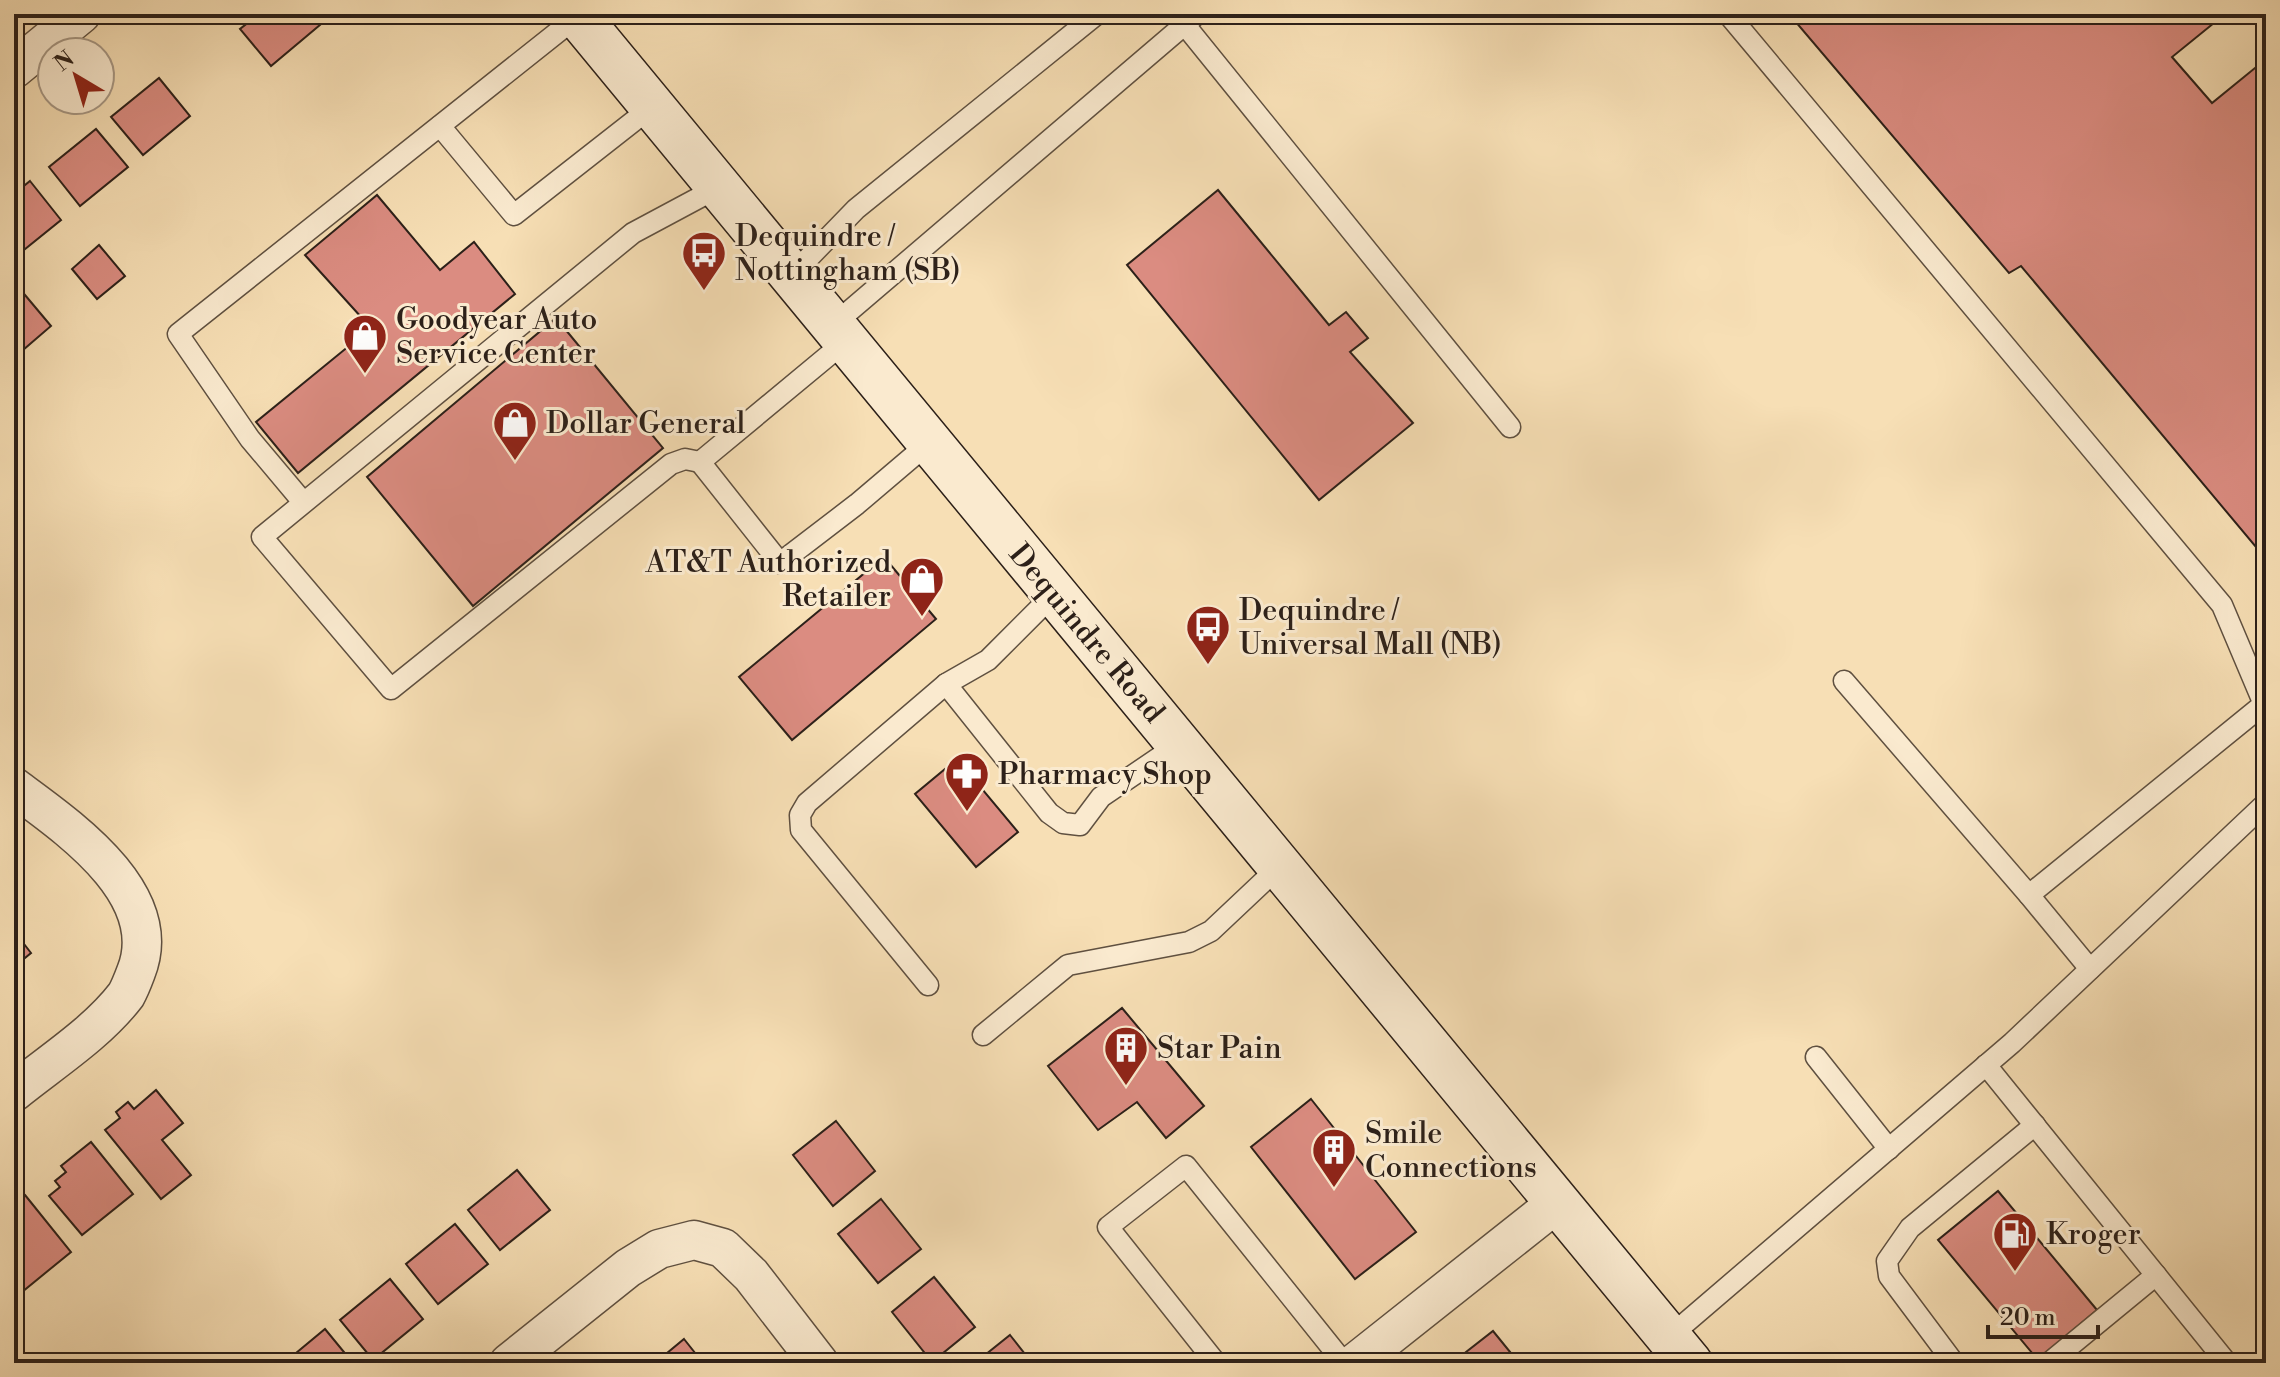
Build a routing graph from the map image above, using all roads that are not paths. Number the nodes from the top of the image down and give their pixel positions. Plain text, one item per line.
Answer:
1 (81, 14) edge
2 (1097, 14) edge
3 (1728, 14) edge
4 (577, 15) edge
5 (1186, 17) edge
6 (14, 69) edge
7 (653, 106) junction
8 (440, 126) junction
9 (719, 187) junction
10 (792, 275) junction
11 (840, 333) junction
12 (1510, 427) dead end
13 (930, 442) junction
14 (700, 462) junction
15 (303, 502) junction
16 (1055, 593) junction
17 (1844, 681) dead end
18 (946, 684) junction
19 (2265, 706) edge
20 (1179, 744) junction
21 (14, 787) edge
22 (2266, 803) edge
23 (1280, 866) junction
24 (2029, 895) junction
25 (2090, 969) junction
26 (928, 985) dead end
27 (983, 1035) dead end
28 (1816, 1057) dead end
29 (1986, 1065) junction
30 (14, 1092) edge
31 (2035, 1125) junction
32 (1889, 1149) junction
33 (1558, 1202) junction
34 (2156, 1275) junction
35 (1679, 1350) edge
36 (509, 1363) edge
37 (819, 1363) edge
38 (1216, 1363) edge
39 (1344, 1363) edge
40 (1355, 1363) edge
41 (1954, 1363) edge
42 (2049, 1363) edge
43 (2227, 1363) edge

1 - 6 street
2 - 10 lane
3 - 19 lane
4 - 7 main road, Dequindre Road
4 - 8 lane
5 - 11 lane
5 - 12 lane
7 - 8 lane
7 - 9 main road, Dequindre Road
8 - 15 lane
9 - 10 main road, Dequindre Road
9 - 15 lane
10 - 11 main road, Dequindre Road
11 - 13 main road, Dequindre Road
11 - 14 lane
13 - 14 lane
13 - 16 main road, Dequindre Road
14 - 15 lane
16 - 18 lane
16 - 20 main road, Dequindre Road
17 - 24 lane
18 - 20 lane
18 - 26 lane
19 - 24 lane
20 - 23 main road, Dequindre Road
21 - 30 street
22 - 25 lane
23 - 27 lane
23 - 33 main road, Dequindre Road
24 - 25 lane
25 - 29 lane
28 - 32 lane
29 - 31 lane
29 - 32 lane
31 - 34 lane
31 - 41 lane
32 - 35 lane
33 - 35 main road, Dequindre Road
33 - 40 street
34 - 42 lane
34 - 43 lane
36 - 37 street
38 - 39 lane

